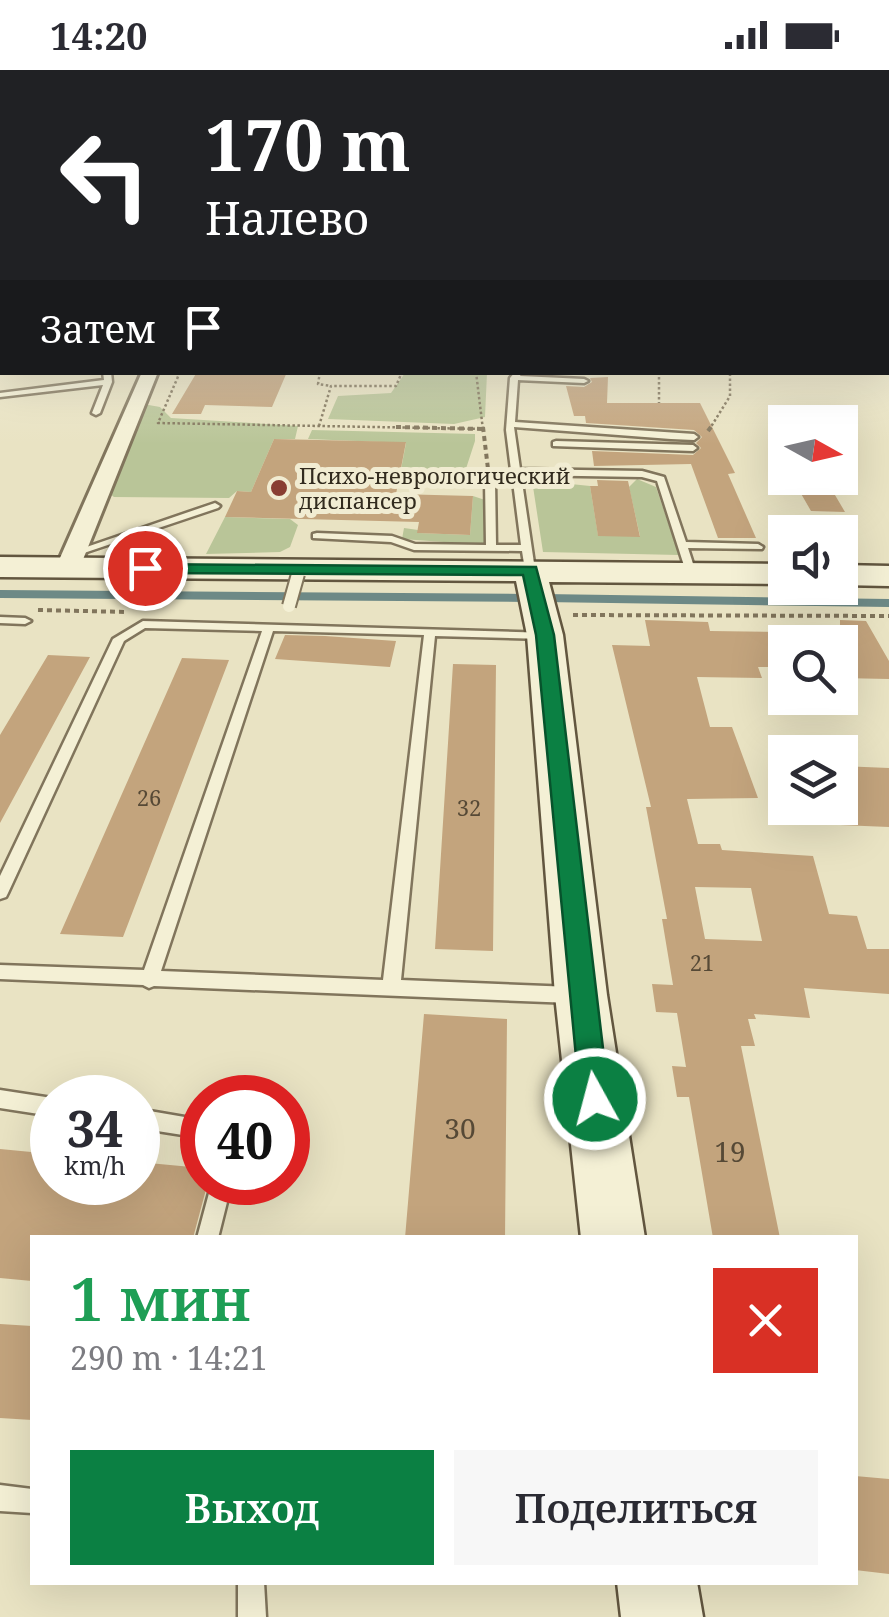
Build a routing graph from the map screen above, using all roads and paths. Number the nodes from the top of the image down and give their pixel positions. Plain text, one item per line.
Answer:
1 (149, 375) edge
2 (179, 375) edge
3 (320, 375) edge
4 (401, 375) edge
5 (476, 375) edge
6 (516, 375) edge
7 (659, 375) edge
8 (731, 375) edge
9 (107, 377) edge
10 (584, 381) dead end
11 (331, 386) junction
12 (0, 395) edge
13 (659, 403) dead end
14 (96, 413) dead end
15 (510, 424) junction
16 (318, 426) junction
17 (483, 429) junction
18 (621, 440) junction
19 (694, 442) joint
20 (556, 444) dead end
21 (514, 472) junction
22 (490, 481) joint
23 (215, 506) dead end
24 (317, 536) dead end
25 (758, 546) dead end
26 (491, 548) junction
27 (686, 559) junction
28 (71, 560) junction
29 (0, 567) edge
30 (298, 571) junction
31 (768, 571) edge
32 (858, 575) edge
33 (889, 576) edge
34 (535, 590) junction
35 (0, 620) edge
36 (25, 620) dead end
37 (276, 628) junction
38 (430, 632) junction
39 (0, 893) edge
40 (0, 972) edge
41 (149, 980) junction
42 (391, 989) junction
43 (582, 995) junction
44 (0, 1100) edge
45 (30, 1104) edge
46 (215, 1205) edge
47 (207, 1235) edge
48 (613, 1235) edge
49 (0, 1498) edge
50 (30, 1502) edge
51 (251, 1585) edge
52 (658, 1585) edge
53 (252, 1617) edge
54 (662, 1617) edge

1 - 28 street
2 - 16 path
3 - 11 path
4 - 11 path
5 - 17 path
6 - 10 lane
6 - 15 lane
7 - 13 path
8 - 19 path
9 - 12 lane
9 - 14 lane
11 - 16 path
15 - 18 lane
15 - 21 lane
16 - 17 path
17 - 22 path
18 - 19 lane
18 - 20 lane
21 - 27 lane
21 - 34 lane
22 - 26 lane
23 - 28 lane
24 - 26 lane
25 - 27 lane
26 - 34 lane
27 - 31 street
27 - 34 street
28 - 29 street
28 - 30 street
30 - 34 street
30 - 37 lane, bridge
32 - 33 street
34 - 38 lane
34 - 43 street
35 - 36 lane
37 - 38 lane
37 - 39 lane
37 - 41 lane
38 - 42 lane
40 - 41 lane
41 - 42 lane
42 - 43 lane
43 - 48 street
44 - 45 lane
46 - 47 lane
49 - 50 lane
51 - 53 lane
52 - 54 street

